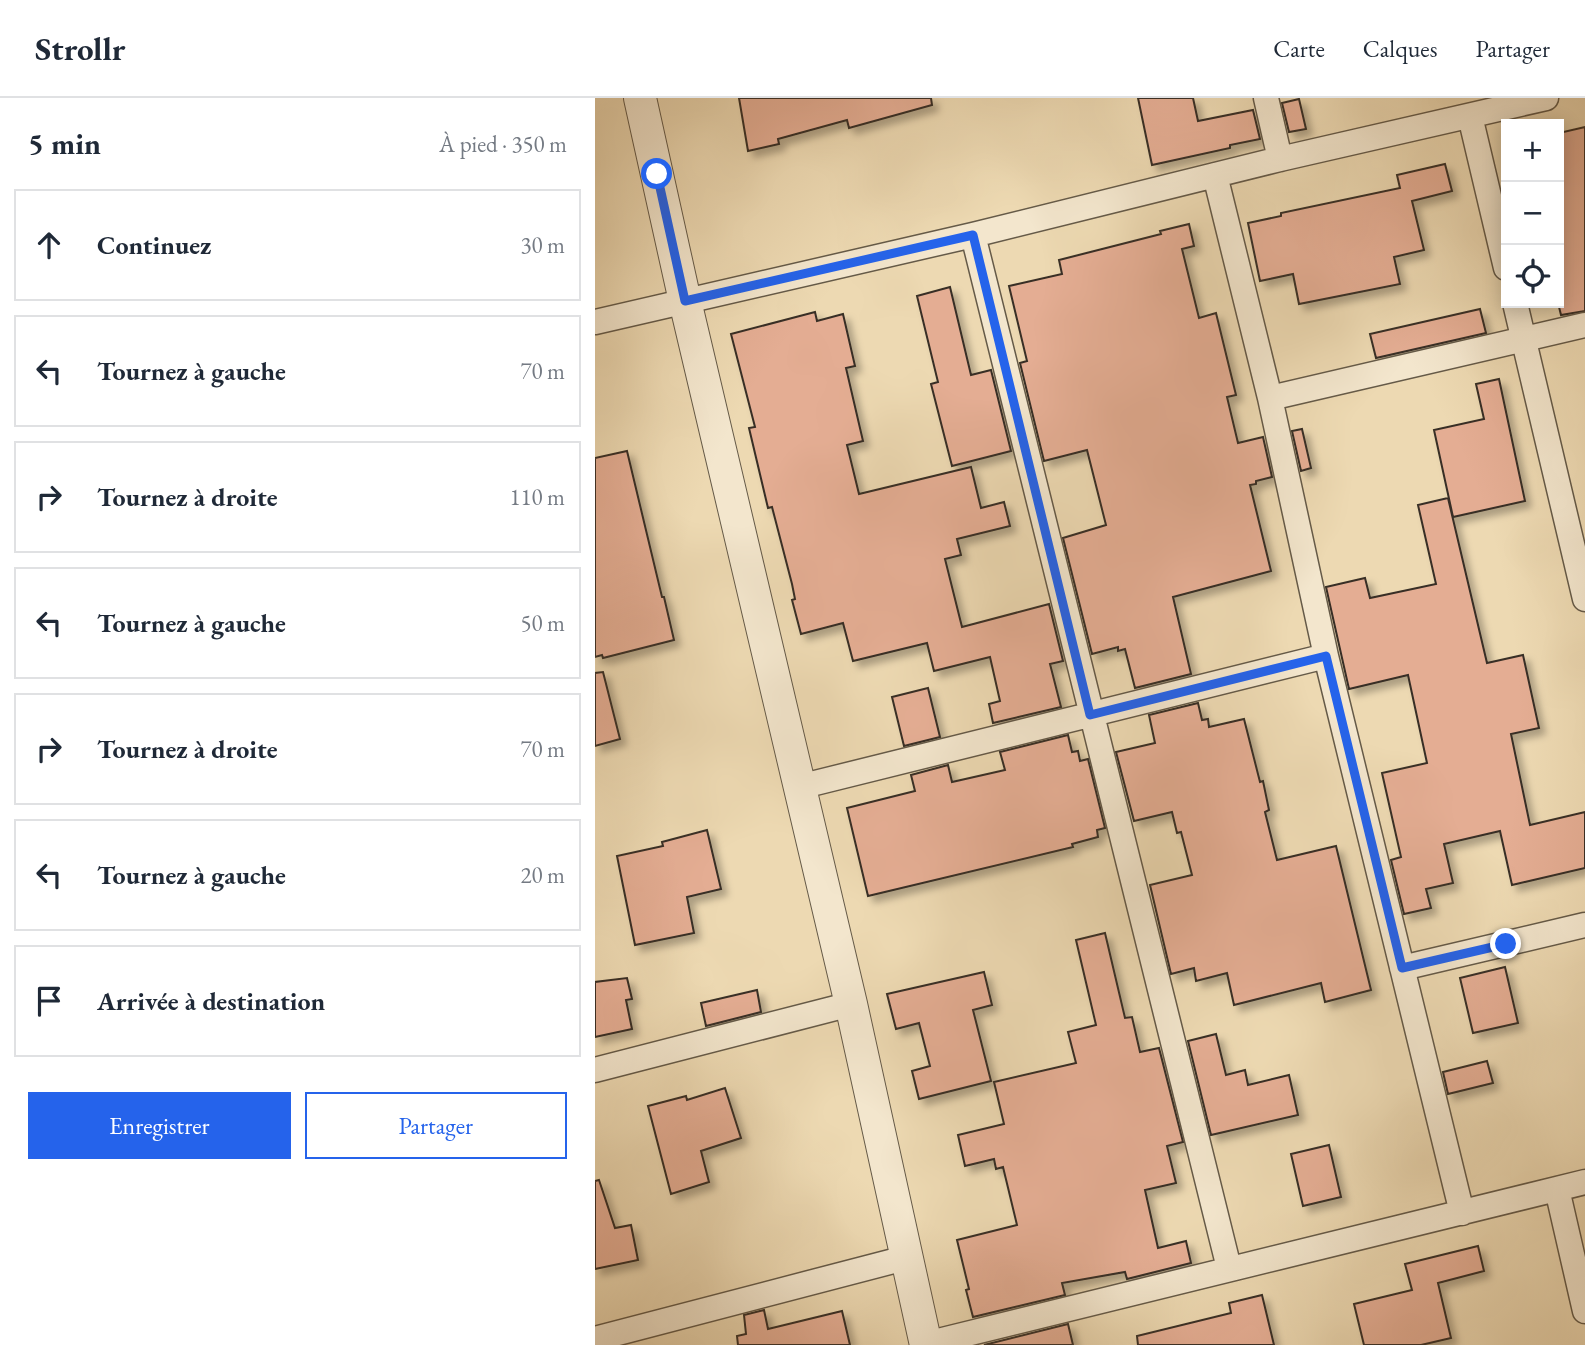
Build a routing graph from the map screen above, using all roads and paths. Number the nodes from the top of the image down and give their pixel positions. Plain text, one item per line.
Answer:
1 (640, 98) edge
2 (1266, 98) edge
3 (1546, 98) edge
4 (1470, 116) junction
5 (1280, 159) junction
6 (1215, 176) junction
7 (973, 235) junction
8 (1501, 247) edge
9 (685, 301) junction
10 (1516, 308) edge
11 (595, 322) edge
12 (1585, 325) edge
13 (1524, 340) junction
14 (1270, 398) junction
15 (1585, 599) edge
16 (1326, 656) junction
17 (1090, 715) junction
18 (799, 787) junction
19 (1585, 925) edge
20 (1402, 968) junction
21 (851, 1004) junction
22 (595, 1070) edge
23 (1585, 1182) edge
24 (1557, 1189) junction
25 (1462, 1213) junction
26 (905, 1258) junction
27 (1229, 1268) junction
28 (1585, 1311) edge
29 (595, 1339) edge
30 (926, 1345) edge

1 - 9 street
2 - 5 street
3 - 4 street
4 - 5 street
4 - 8 street
5 - 6 street
6 - 7 street
6 - 14 street
7 - 9 street
7 - 17 street
9 - 11 street
9 - 18 street
10 - 13 street
12 - 13 street
13 - 14 street
13 - 15 street
14 - 16 street
16 - 17 street
16 - 20 street
17 - 18 street
17 - 27 street
18 - 21 street
19 - 20 street
20 - 25 street
21 - 22 street
21 - 26 street
23 - 24 street
24 - 25 street
24 - 28 street
25 - 27 street
26 - 29 street
26 - 30 street
27 - 30 street

